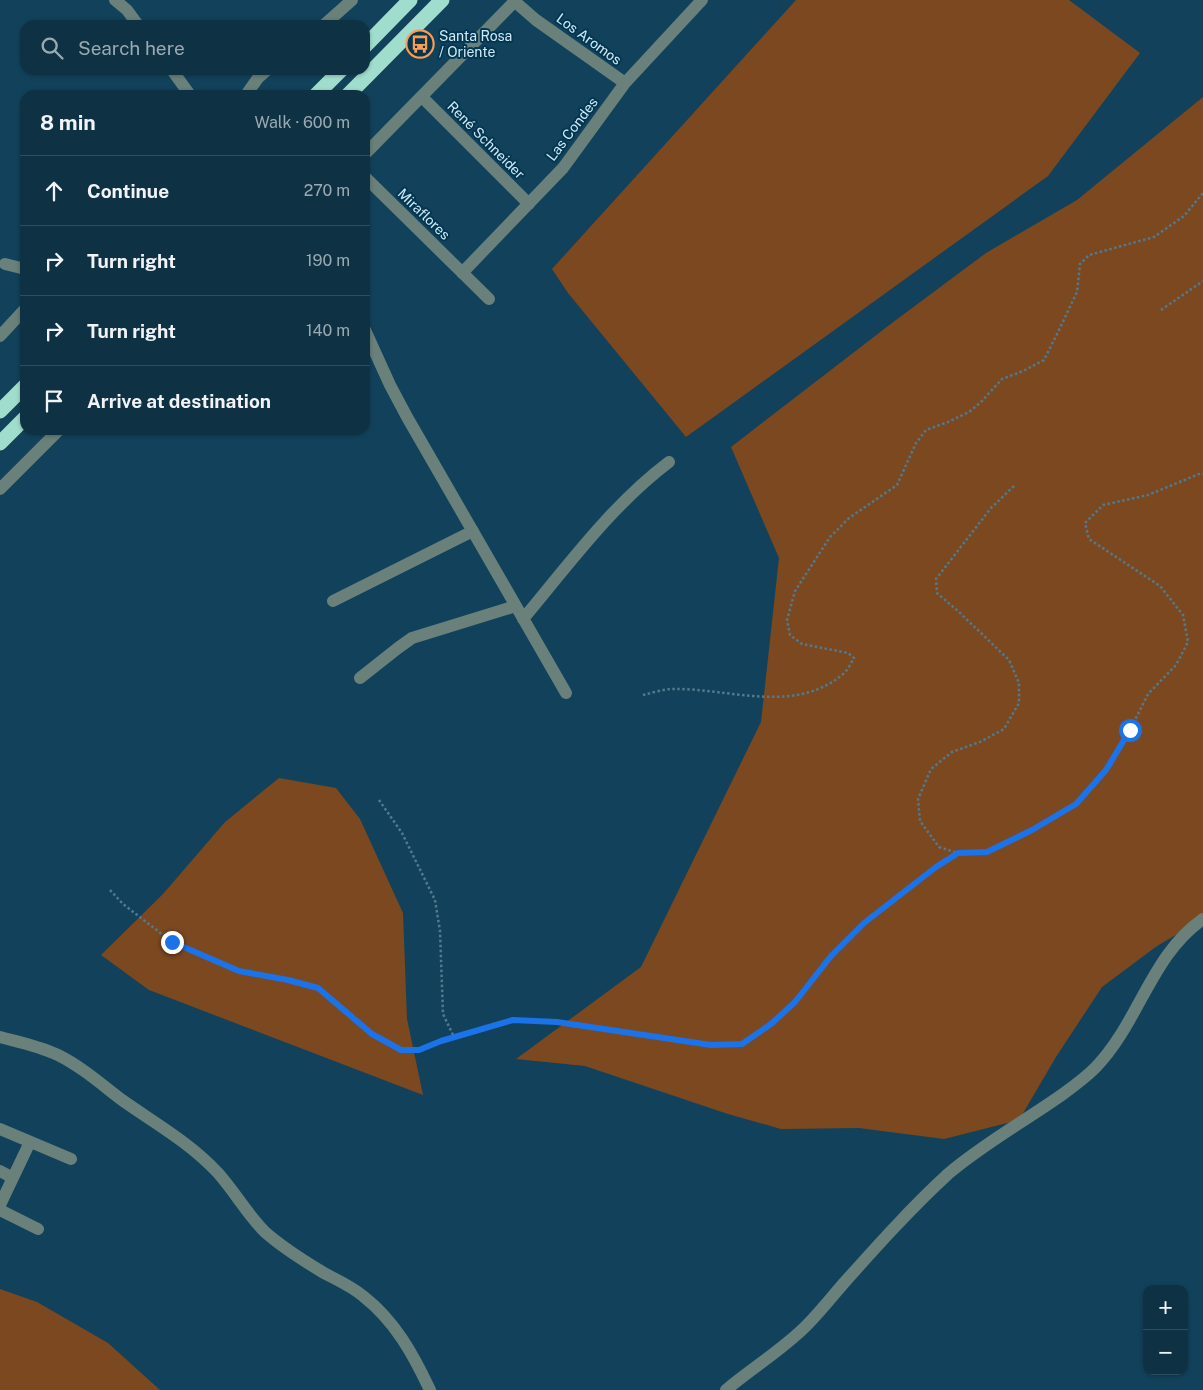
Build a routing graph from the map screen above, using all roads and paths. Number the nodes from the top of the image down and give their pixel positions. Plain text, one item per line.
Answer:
1 (115, 0) edge
2 (352, 0) edge
3 (410, 0) edge
4 (442, 0) edge
5 (514, 0) edge
6 (702, 0) edge
7 (134, 20) edge
8 (330, 20) edge
9 (370, 41) edge
10 (370, 73) edge
11 (176, 75) edge
12 (263, 75) edge
13 (336, 75) edge
14 (368, 75) edge
15 (625, 83) junction
16 (186, 90) edge
17 (250, 90) edge
18 (321, 90) edge
19 (353, 90) edge
20 (422, 97) junction
21 (370, 149) edge
22 (370, 183) edge
23 (1203, 193) edge
24 (529, 204) junction
25 (2, 265) edge
26 (20, 268) edge
27 (462, 273) junction
28 (1203, 282) edge
29 (489, 298) dead end
30 (1160, 310) dead end
31 (20, 314) edge
32 (0, 336) edge
33 (370, 341) edge
34 (20, 391) edge
35 (0, 411) edge
36 (20, 423) edge
37 (54, 435) edge
38 (0, 443) edge
39 (670, 462) dead end
40 (1203, 474) edge
41 (1014, 486) dead end
42 (0, 489) edge
43 (473, 531) junction
44 (333, 601) dead end
45 (516, 606) junction
46 (524, 619) junction
47 (360, 678) dead end
48 (566, 693) dead end
49 (643, 695) dead end
50 (379, 800) dead end
51 (958, 853) junction
52 (110, 890) dead end
53 (1203, 918) edge
54 (0, 1037) edge
55 (454, 1037) junction
56 (0, 1129) edge
57 (30, 1142) junction
58 (71, 1159) dead end
59 (0, 1171) edge
60 (13, 1178) junction
61 (0, 1205) edge
62 (0, 1210) edge
63 (38, 1229) dead end
64 (430, 1390) edge
65 (726, 1390) edge

1 - 7 street
2 - 8 street
3 - 9 highway
4 - 10 highway
5 - 15 street, Los Aromos
5 - 20 street
6 - 15 street, Las Condes
11 - 16 street
12 - 17 street
13 - 18 highway
14 - 19 highway
15 - 24 street, Las Condes
20 - 21 street
20 - 24 street, René Schneider
22 - 27 street, Miraflores
23 - 49 path
24 - 27 street, Las Condes
25 - 26 street
27 - 29 street, Miraflores
28 - 30 path
31 - 32 street
33 - 43 street
34 - 35 highway
36 - 38 highway
37 - 42 street
39 - 46 street
40 - 51 path
41 - 51 path
43 - 44 street
43 - 45 street
45 - 46 street
45 - 47 street
46 - 48 street
50 - 55 path
51 - 55 path
52 - 55 path
53 - 65 street
54 - 64 street
56 - 57 street
57 - 58 street
57 - 60 street
59 - 60 street
60 - 61 street
62 - 63 street

